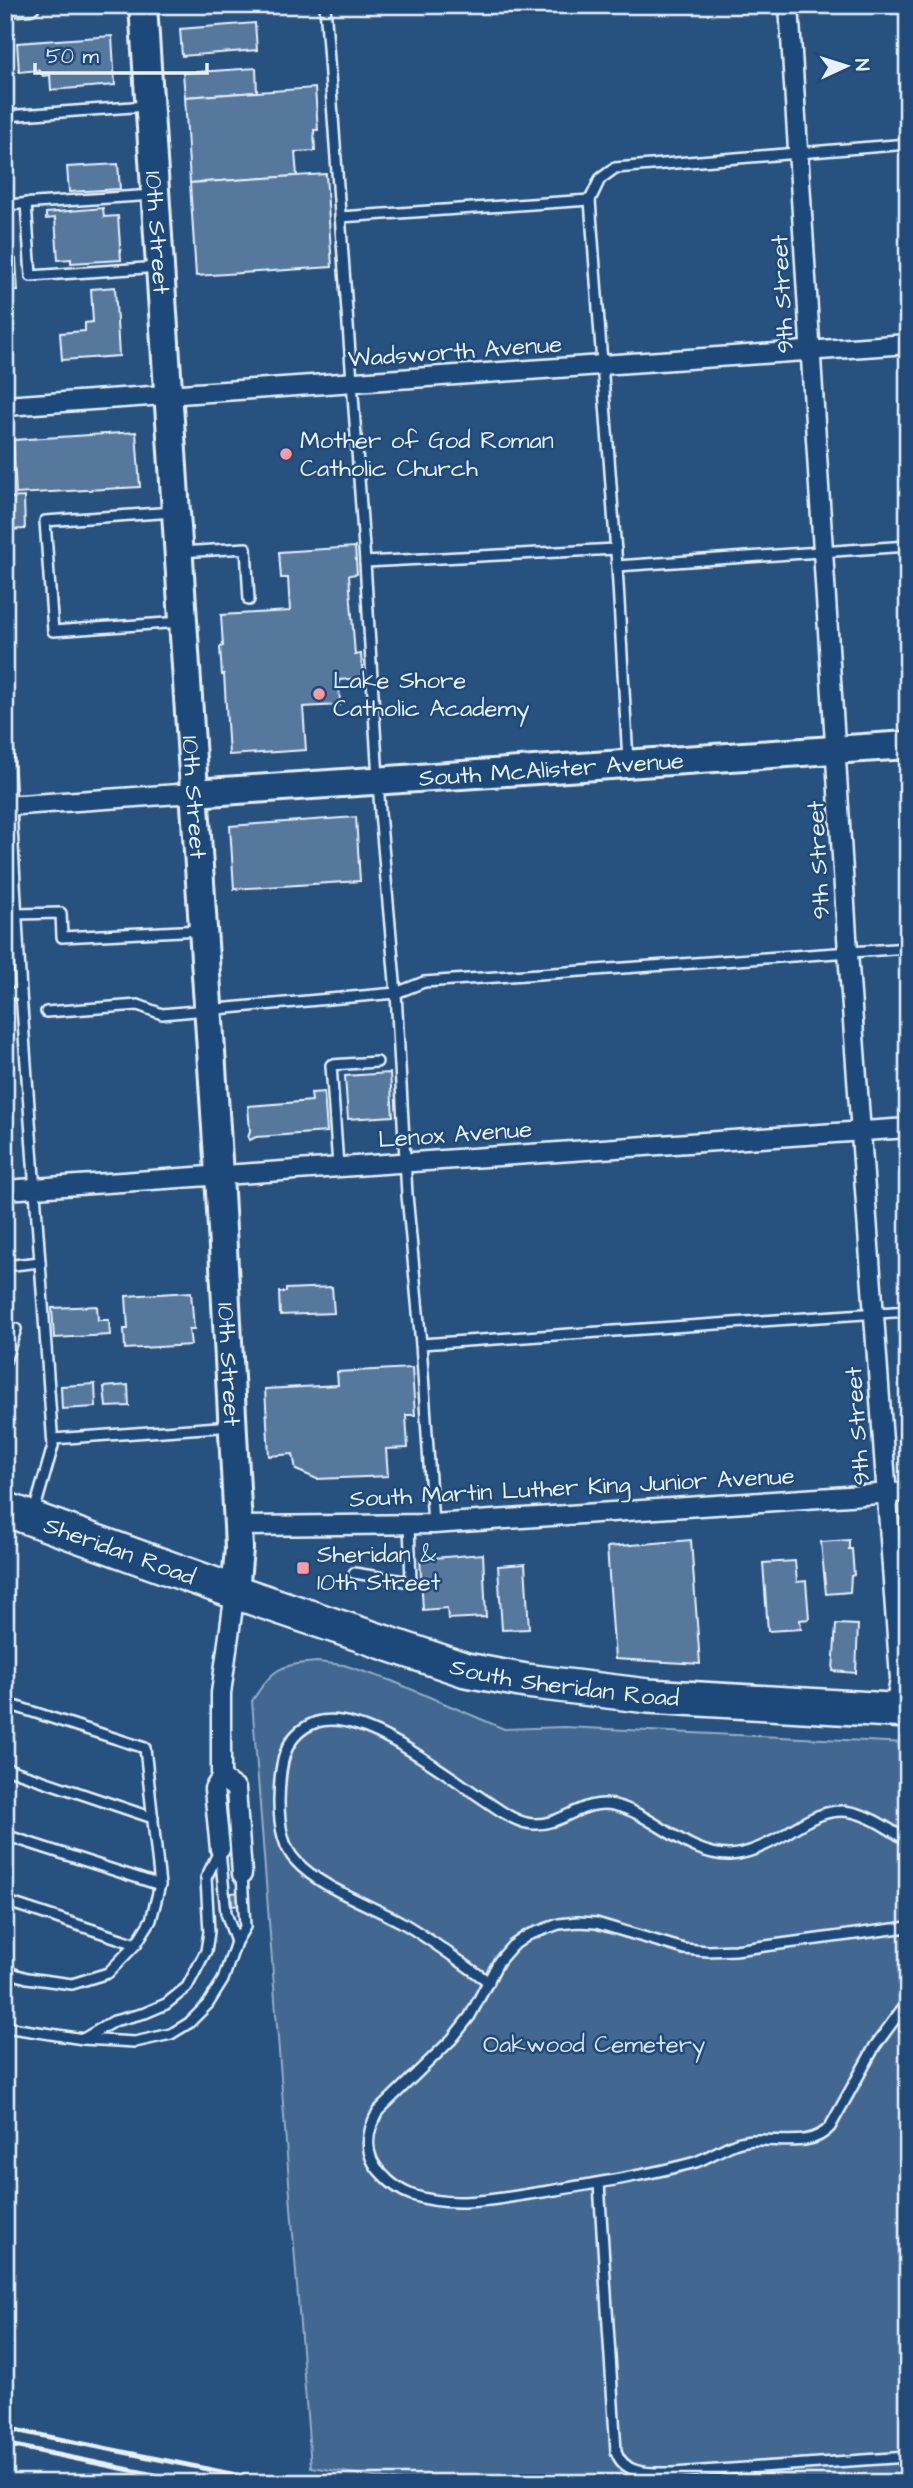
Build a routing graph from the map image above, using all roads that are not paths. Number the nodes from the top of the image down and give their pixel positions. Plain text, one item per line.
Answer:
1 (30, 5) edge
2 (143, 5) edge
3 (325, 5) edge
4 (789, 5) edge
5 (5, 7) edge
6 (149, 106) junction
7 (5, 116) edge
8 (908, 144) edge
9 (798, 152) junction
10 (155, 195) junction
11 (590, 200) junction
12 (26, 203) junction
13 (5, 205) edge
14 (340, 216) junction
15 (159, 267) junction
16 (908, 344) edge
17 (810, 351) junction
18 (603, 365) junction
19 (352, 383) junction
20 (168, 395) junction
21 (5, 406) edge
22 (176, 512) junction
23 (908, 546) edge
24 (616, 549) junction
25 (178, 552) junction
26 (823, 553) junction
27 (365, 562) junction
28 (617, 566) junction
29 (249, 600) dead end
30 (183, 622) junction
31 (5, 699) edge
32 (908, 745) edge
33 (836, 750) junction
34 (629, 765) junction
35 (378, 782) junction
36 (193, 793) junction
37 (8, 805) edge
38 (16, 914) junction
39 (202, 929) junction
40 (908, 948) edge
41 (848, 952) junction
42 (21, 993) junction
43 (396, 993) junction
44 (5, 994) edge
45 (208, 1009) junction
46 (46, 1012) dead end
47 (376, 1062) dead end
48 (908, 1128) edge
49 (861, 1132) junction
50 (404, 1162) junction
51 (338, 1166) junction
52 (219, 1174) junction
53 (35, 1188) junction
54 (5, 1190) edge
55 (40, 1262) junction
56 (5, 1266) edge
57 (908, 1311) edge
58 (874, 1313) junction
59 (16, 1329) dead end
60 (421, 1344) junction
61 (5, 1361) edge
62 (233, 1426) junction
63 (53, 1439) junction
64 (908, 1492) edge
65 (887, 1493) junction
66 (19, 1514) edge
67 (409, 1524) junction
68 (433, 1524) junction
69 (238, 1527) junction
70 (354, 1573) dead end
71 (235, 1592) junction
72 (5, 1703) edge
73 (902, 1711) edge
74 (5, 1768) edge
75 (221, 1778) junction
76 (153, 1818) junction
77 (5, 1835) edge
78 (908, 1841) edge
79 (220, 1849) junction
80 (242, 1874) joint
81 (160, 1885) junction
82 (5, 1901) edge
83 (908, 1927) edge
84 (236, 1942) junction
85 (136, 1944) junction
86 (5, 1971) edge
87 (489, 1982) junction
88 (908, 2001) edge
89 (5, 2026) edge
90 (83, 2039) junction
91 (599, 2183) junction
92 (908, 2457) edge

1 - 5 street
2 - 6 street, 10th Street
3 - 14 lane
4 - 9 street, 9th Street
6 - 7 lane
6 - 10 street, 10th Street
8 - 9 lane
9 - 11 lane
9 - 17 street, 9th Street
10 - 12 lane
10 - 15 street, 10th Street
11 - 14 lane
11 - 18 lane
12 - 13 lane
12 - 15 lane
14 - 19 lane
15 - 20 street, 10th Street
16 - 17 street, Wadsworth Avenue
17 - 18 street, Wadsworth Avenue
17 - 26 street, 9th Street
18 - 19 street, Wadsworth Avenue
18 - 24 lane
19 - 20 street, Wadsworth Avenue
19 - 27 lane
20 - 21 street, Wadsworth Avenue
20 - 22 street, 10th Street
22 - 25 street, 10th Street
22 - 30 lane
23 - 26 lane
24 - 27 lane
24 - 28 lane
25 - 29 lane
25 - 30 street, 10th Street
26 - 28 lane
26 - 33 street, 9th Street
27 - 35 lane
28 - 34 lane
30 - 36 street, 10th Street
31 - 37 lane
32 - 33 street, South McAlister Avenue
33 - 34 street, South McAlister Avenue
33 - 41 street, 9th Street
34 - 35 street, South McAlister Avenue
35 - 36 street, South McAlister Avenue
35 - 43 lane
36 - 37 street
36 - 39 street, 10th Street
37 - 38 lane
38 - 39 lane
38 - 42 lane
39 - 45 street, 10th Street
40 - 41 lane
41 - 43 lane
41 - 49 street, 9th Street
42 - 44 lane
42 - 53 lane
43 - 45 lane
43 - 50 lane
45 - 46 lane
45 - 52 street, 10th Street
47 - 51 lane
48 - 49 street, Lenox Avenue
49 - 50 street, Lenox Avenue
49 - 58 street, 9th Street
50 - 51 street, Lenox Avenue
50 - 60 lane
51 - 52 street, Lenox Avenue
52 - 53 street, Lenox Avenue
52 - 62 street, 10th Street
53 - 54 street, Lenox Avenue
53 - 55 lane
55 - 56 lane
55 - 63 lane
57 - 58 lane
58 - 60 lane
58 - 65 street, 9th Street
59 - 61 lane
60 - 68 lane
62 - 63 lane
62 - 69 street, 10th Street
63 - 66 lane
64 - 65 street, South Martin Luther King Junior Avenue
65 - 68 street, South Martin Luther King Junior Avenue
65 - 73 street, 9th Street
66 - 71 highway, Sheridan Road
67 - 68 street, South Martin Luther King Junior Avenue
67 - 69 street, South Martin Luther King Junior Avenue
67 - 70 lane
69 - 71 street, 10th Street
71 - 73 highway, South Sheridan Road
71 - 75 street
72 - 76 lane
74 - 76 lane
75 - 79 street
75 - 80 street
76 - 81 lane
77 - 81 lane
78 - 87 lane
79 - 84 lane
79 - 90 lane
80 - 84 lane
81 - 85 lane
82 - 85 lane
83 - 87 lane
84 - 90 lane
85 - 86 lane
87 - 91 lane
88 - 91 lane
89 - 90 lane
91 - 92 lane

